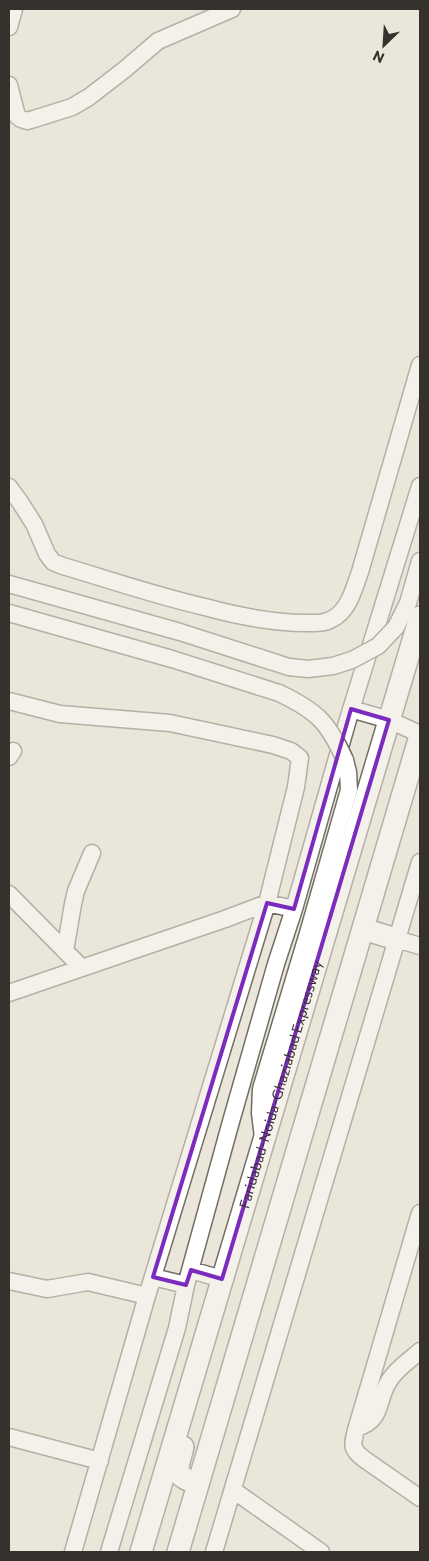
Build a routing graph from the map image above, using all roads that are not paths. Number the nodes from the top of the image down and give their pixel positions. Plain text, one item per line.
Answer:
1 (14, 9) edge
2 (232, 9) edge
3 (9, 27) edge
4 (9, 85) edge
5 (420, 365) edge
6 (420, 486) edge
7 (9, 487) edge
8 (420, 561) edge
9 (9, 584) edge
10 (9, 613) edge
11 (420, 617) edge
12 (9, 702) edge
13 (351, 709) junction
14 (389, 720) junction
15 (420, 735) edge
16 (342, 755) junction
17 (92, 853) dead end
18 (420, 862) edge
19 (9, 894) edge
20 (267, 903) junction
21 (294, 909) junction
22 (363, 929) junction
23 (396, 939) junction
24 (420, 946) edge
25 (65, 951) junction
26 (82, 968) junction
27 (9, 993) edge
28 (264, 1139) junction
29 (420, 1213) edge
30 (153, 1276) junction
31 (188, 1278) junction
32 (222, 1279) junction
33 (9, 1281) edge
34 (147, 1296) junction
35 (420, 1351) edge
36 (183, 1410) junction
37 (356, 1428) junction
38 (9, 1437) edge
39 (100, 1462) junction
40 (198, 1484) junction
41 (233, 1490) junction
42 (420, 1497) edge
43 (73, 1552) edge
44 (109, 1552) edge
45 (141, 1552) edge
46 (178, 1552) edge
47 (214, 1552) edge
48 (321, 1552) edge

1 - 3 street
2 - 4 street
5 - 7 street
6 - 13 street
8 - 9 street, bridge
10 - 16 street, bridge
11 - 14 main road, Faridabad-Noida-Ghaziabad Expressway
12 - 20 street
13 - 14 street
13 - 16 street
14 - 15 street
14 - 28 main road, Faridabad-Noida-Ghaziabad Expressway
15 - 22 main road
16 - 21 street
16 - 28 street
17 - 25 street
18 - 23 street
19 - 25 street
20 - 21 street
20 - 26 street
20 - 30 street
21 - 31 street
22 - 23 main road
22 - 40 main road
23 - 24 street
23 - 41 street
25 - 26 street
26 - 27 street
28 - 32 main road, Faridabad-Noida-Ghaziabad Expressway
29 - 37 street
30 - 31 street
30 - 34 street
31 - 32 street
31 - 44 street
32 - 36 main road, Faridabad-Noida-Ghaziabad Expressway
33 - 34 street
34 - 39 street
35 - 37 street
36 - 40 main road
36 - 45 main road, Faridabad-Noida-Ghaziabad Expressway
37 - 42 street
38 - 39 street
39 - 43 street
40 - 46 main road
41 - 47 street
41 - 48 street

